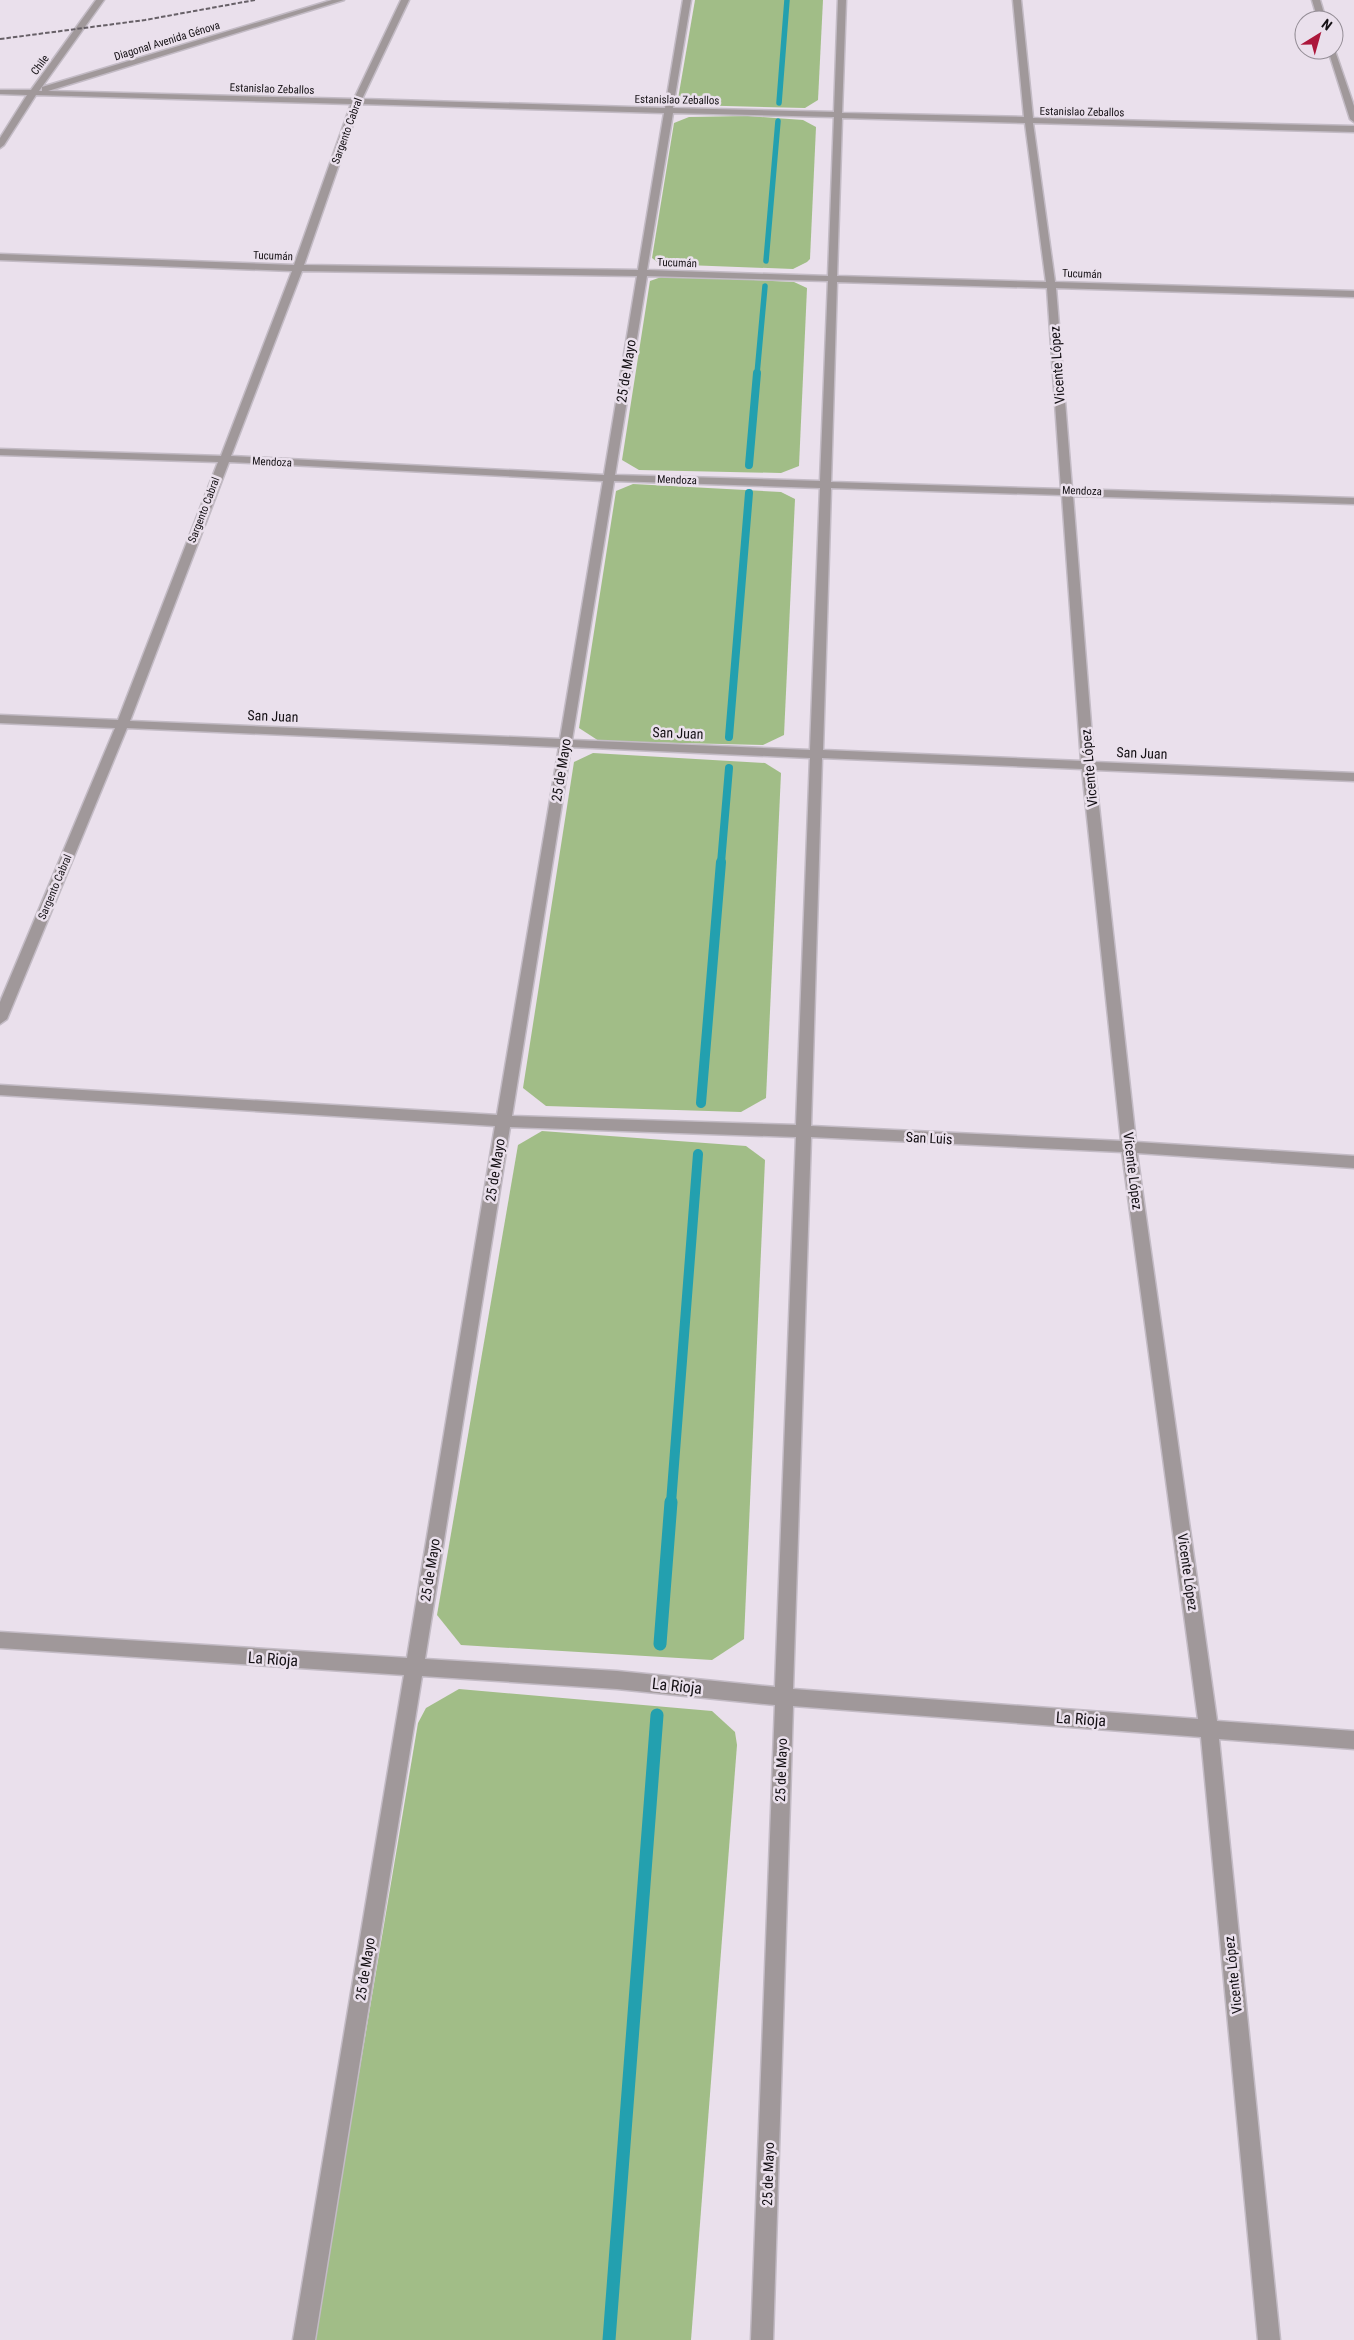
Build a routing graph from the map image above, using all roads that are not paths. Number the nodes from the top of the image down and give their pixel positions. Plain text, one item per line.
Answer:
1 (100, 0) edge
2 (340, 0) edge
3 (405, 0) edge
4 (687, 0) edge
5 (842, 0) edge
6 (1017, 0) edge
7 (1335, 60) edge
8 (0, 92) edge
9 (33, 93) junction
10 (8, 101) dead end
11 (356, 103) junction
12 (669, 111) junction
13 (838, 115) junction
14 (1354, 119) edge
15 (1029, 122) junction
16 (1354, 129) edge
17 (0, 146) edge
18 (0, 256) edge
19 (298, 268) junction
20 (642, 273) junction
21 (832, 279) junction
22 (1051, 284) junction
23 (1354, 294) edge
24 (0, 452) edge
25 (224, 460) junction
26 (608, 478) junction
27 (825, 484) junction
28 (1066, 490) junction
29 (1354, 500) edge
30 (0, 719) edge
31 (123, 724) junction
32 (565, 743) junction
33 (816, 754) junction
34 (1088, 766) junction
35 (1354, 777) edge
36 (0, 1020) edge
37 (0, 1090) edge
38 (503, 1121) junction
39 (803, 1132) junction
40 (1129, 1147) junction
41 (1354, 1162) edge
42 (0, 1640) edge
43 (414, 1668) junction
44 (784, 1697) junction
45 (1209, 1729) junction
46 (1354, 1740) edge
47 (304, 2340) edge
48 (762, 2340) edge
49 (1268, 2340) edge

1 - 9 street, Chile
2 - 9 street, Diagonal Avenida Génova
3 - 11 street, Sargento Cabral
4 - 12 street, 25 de Mayo
5 - 13 street, 25 de Mayo
6 - 15 street, Vicente López
7 - 14 street
8 - 9 street, Estanislao Zeballos
9 - 10 street, Diagonal Avenida Génova
9 - 11 street, Estanislao Zeballos
9 - 17 street, Chile
11 - 12 street, Estanislao Zeballos
11 - 19 street, Sargento Cabral
12 - 13 street, Estanislao Zeballos
12 - 20 street, 25 de Mayo
13 - 15 street, Estanislao Zeballos
13 - 21 street, 25 de Mayo
15 - 16 street, Estanislao Zeballos
15 - 22 street, Vicente López
18 - 19 street, Tucumán
19 - 20 street, Tucumán
19 - 25 street, Sargento Cabral
20 - 21 street, Tucumán
20 - 26 street, 25 de Mayo
21 - 22 street, Tucumán
21 - 27 street, 25 de Mayo
22 - 23 street, Tucumán
22 - 28 street, Vicente López
24 - 25 street, Mendoza
25 - 26 street, Mendoza
25 - 31 street, Sargento Cabral
26 - 27 street, Mendoza
26 - 32 street, 25 de Mayo
27 - 28 street, Mendoza
27 - 33 street, 25 de Mayo
28 - 29 street, Mendoza
28 - 34 street, Vicente López
30 - 31 street, San Juan
31 - 32 street, San Juan
31 - 36 street, Sargento Cabral
32 - 33 street, San Juan
32 - 38 street, 25 de Mayo
33 - 34 street, San Juan
33 - 39 street, 25 de Mayo
34 - 35 street, San Juan
34 - 40 street, Vicente López
37 - 38 street, San Luis
38 - 39 street, San Luis
38 - 43 street, 25 de Mayo
39 - 40 street, San Luis
39 - 44 street, 25 de Mayo
40 - 41 street, San Luis
40 - 45 street, Vicente López
42 - 43 street, La Rioja
43 - 44 street, La Rioja
43 - 47 street, 25 de Mayo
44 - 45 street, La Rioja
44 - 48 street, 25 de Mayo
45 - 46 street, La Rioja
45 - 49 street, Vicente López

